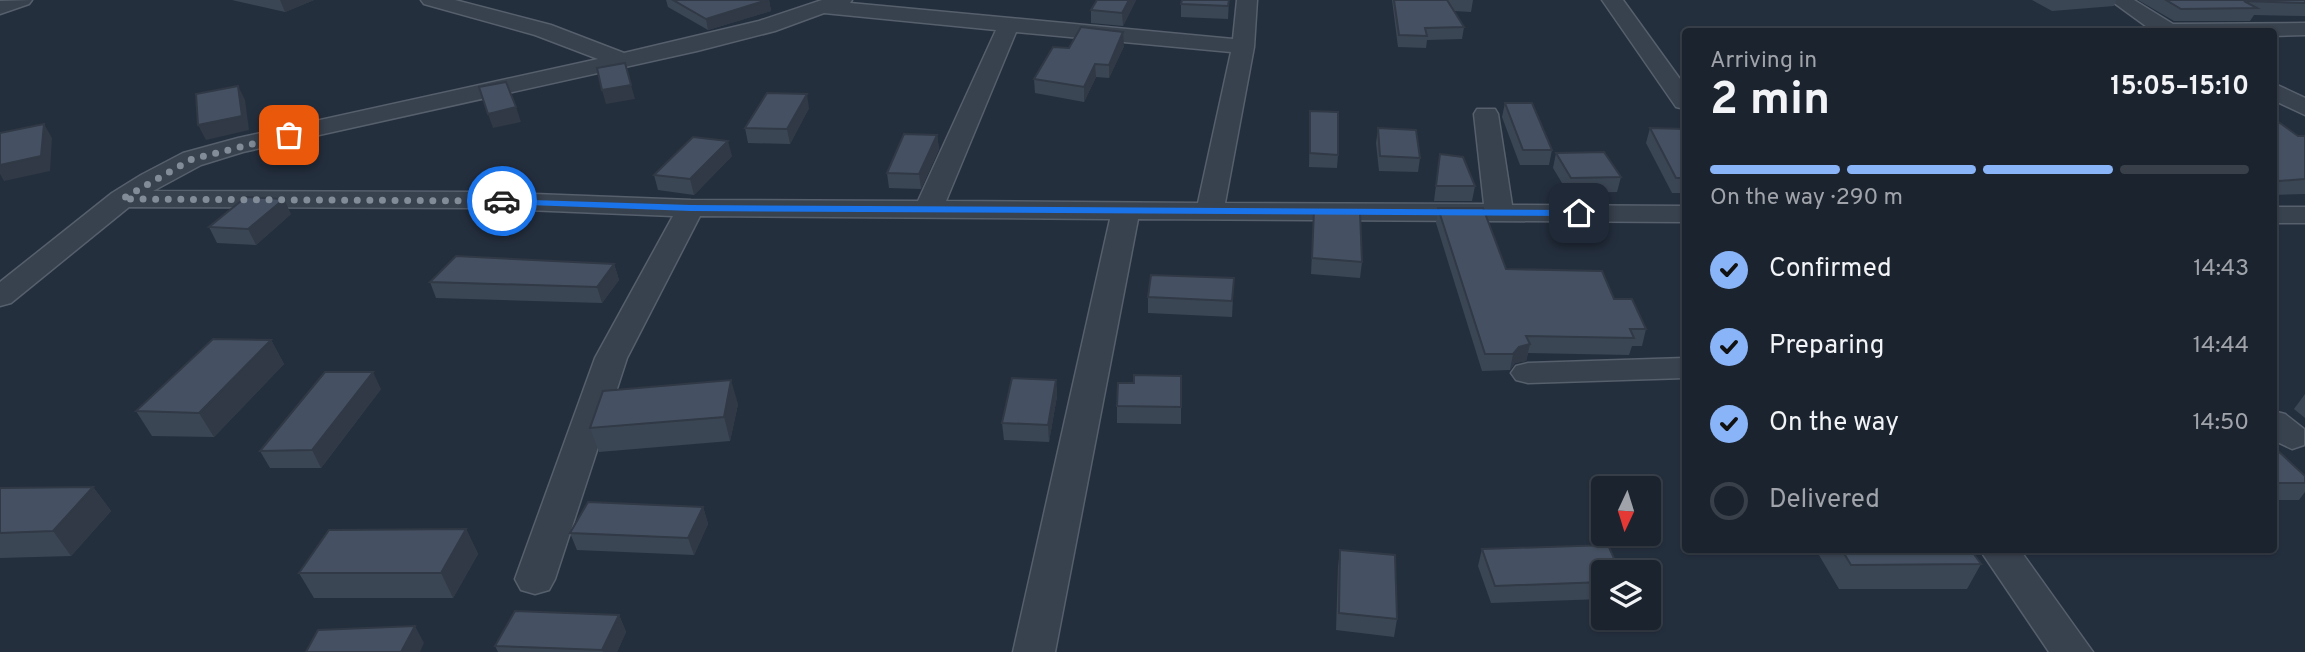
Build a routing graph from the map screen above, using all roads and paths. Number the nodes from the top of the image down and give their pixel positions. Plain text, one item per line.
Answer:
1 (22, 0) edge
2 (431, 0) edge
3 (1247, 0) edge
4 (1612, 0) edge
5 (2120, 0) edge
6 (834, 4) edge
7 (0, 8) edge
8 (1008, 26) junction
9 (2163, 28) edge
10 (2277, 29) edge
11 (2305, 29) edge
12 (1243, 47) junction
13 (623, 61) junction
14 (2277, 92) edge
15 (1682, 98) edge
16 (2305, 108) edge
17 (1486, 114) dead end
18 (122, 199) junction
19 (691, 208) junction
20 (929, 208) junction
21 (1126, 209) junction
22 (1210, 209) junction
23 (1499, 212) junction
24 (1682, 214) edge
25 (2277, 215) edge
26 (2305, 215) edge
27 (0, 297) edge
28 (1682, 368) edge
29 (1528, 373) dead end
30 (2001, 553) edge
31 (535, 579) dead end
32 (1034, 652) edge
33 (2071, 652) edge

1 - 7 street
2 - 13 street
3 - 12 street
4 - 15 street
5 - 9 street
6 - 8 street
6 - 13 street
8 - 12 street
8 - 20 street
10 - 11 street
12 - 22 street
13 - 18 street
14 - 16 street
17 - 23 street
18 - 19 street
18 - 27 street
19 - 20 street
19 - 31 street
20 - 21 street
21 - 22 street
21 - 32 street
22 - 23 street
23 - 24 street
25 - 26 street
28 - 29 street
30 - 33 street

